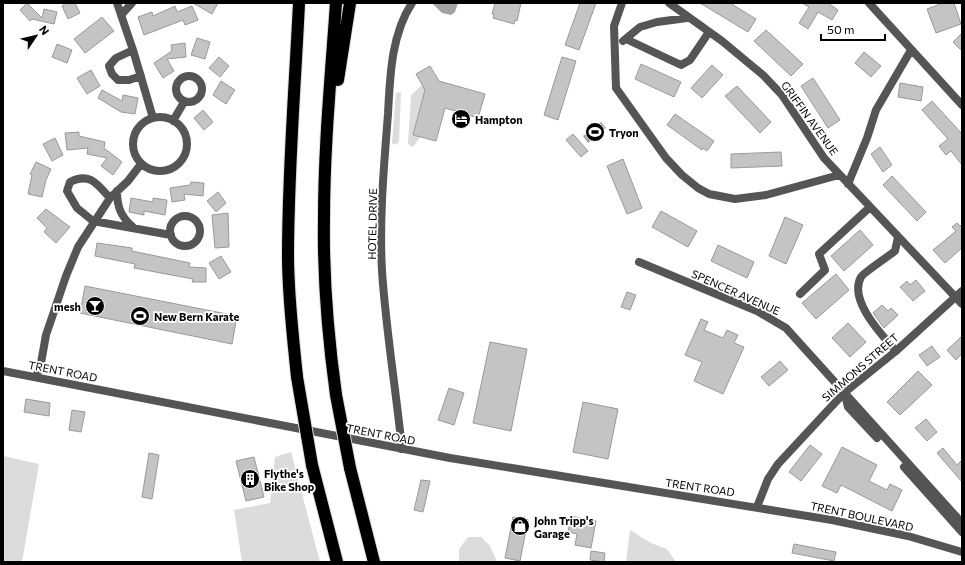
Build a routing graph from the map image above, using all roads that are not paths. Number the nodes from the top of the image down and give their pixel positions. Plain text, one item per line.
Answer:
1 (117, 3) edge
2 (132, 3) edge
3 (290, 3) edge
4 (298, 3) edge
5 (336, 3) edge
6 (350, 3) edge
7 (412, 3) edge
8 (622, 3) edge
9 (669, 3) edge
10 (869, 3) edge
11 (121, 14) junction
12 (687, 18) junction
13 (709, 32) junction
14 (626, 39) junction
15 (615, 46) junction
16 (133, 50) junction
17 (911, 50) junction
18 (141, 76) junction
19 (293, 78) junction
20 (184, 102) dead end
21 (332, 103) junction
22 (962, 105) edge
23 (153, 118) junction
24 (173, 121) junction
25 (141, 164) junction
26 (839, 175) junction
27 (848, 184) junction
28 (117, 192) junction
29 (110, 198) junction
30 (870, 207) junction
31 (94, 221) junction
32 (134, 228) junction
33 (171, 235) dead end
34 (898, 237) junction
35 (640, 262) dead end
36 (962, 291) edge
37 (800, 294) dead end
38 (955, 297) junction
39 (962, 304) edge
40 (896, 351) junction
41 (3, 371) edge
42 (36, 378) junction
43 (844, 393) junction
44 (402, 449) junction
45 (757, 507) junction
46 (962, 523) edge
47 (962, 532) edge
48 (962, 552) edge
49 (337, 562) edge
50 (374, 562) edge

1 - 11 street
2 - 11 street
3 - 19 highway
4 - 19 highway
5 - 21 highway
6 - 21 highway
7 - 44 street, HOTEL DRIVE
8 - 15 street
9 - 12 street, GRIFFIN AVENUE
10 - 17 street
11 - 16 street
12 - 13 street, GRIFFIN AVENUE
12 - 14 street
13 - 14 street
13 - 26 street, GRIFFIN AVENUE
14 - 15 street
15 - 26 street
16 - 18 street
16 - 18 street
17 - 22 street
17 - 27 street
18 - 23 street
19 - 49 highway, bridge
20 - 24 street
21 - 50 highway, bridge
23 - 24 street
23 - 25 street
24 - 25 street
25 - 28 street
26 - 27 street, GRIFFIN AVENUE
27 - 30 street, GRIFFIN AVENUE
28 - 29 street
28 - 32 street
29 - 31 street
29 - 31 street
30 - 34 street, GRIFFIN AVENUE
30 - 37 street
31 - 32 street
31 - 42 street
32 - 33 street
34 - 38 street, GRIFFIN AVENUE
34 - 40 street
35 - 43 street, SPENCER AVENUE
36 - 38 street, SIMMONS STREET
38 - 39 street, GRIFFIN AVENUE
38 - 40 street, SIMMONS STREET
40 - 43 street, SIMMONS STREET
41 - 42 street, TRENT ROAD
42 - 44 street, TRENT ROAD
43 - 45 street, SIMMONS STREET
43 - 46 street, SPENCER AVENUE
43 - 47 street, SPENCER AVENUE
44 - 45 street, TRENT ROAD
45 - 48 street, TRENT BOULEVARD

